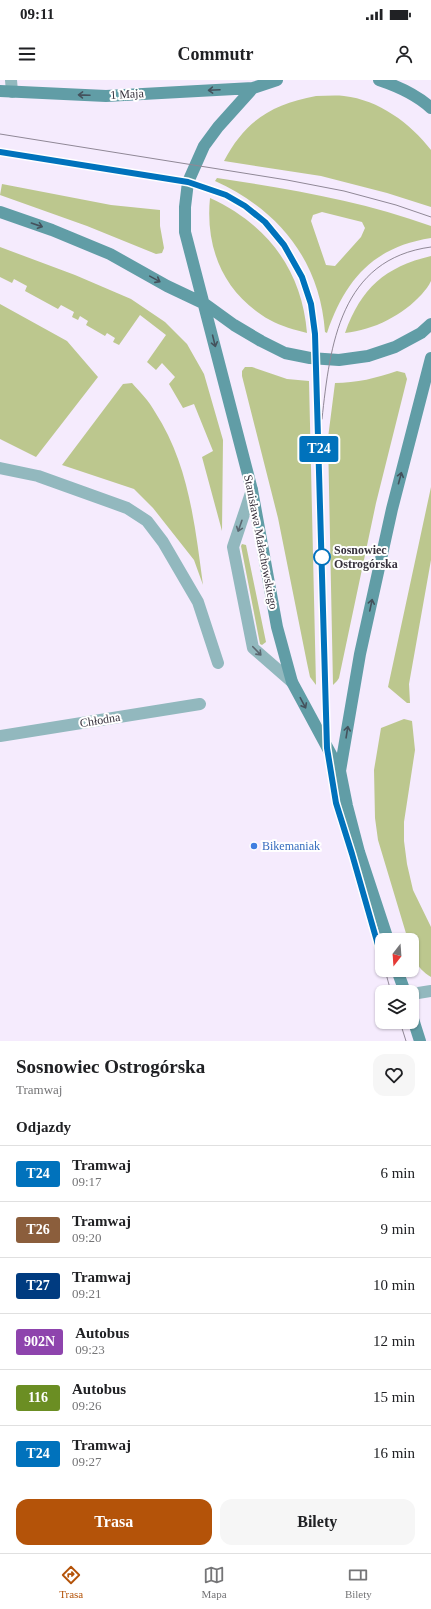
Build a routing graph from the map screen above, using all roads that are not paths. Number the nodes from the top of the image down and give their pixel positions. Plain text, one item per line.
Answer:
1 (277, 80) edge
2 (379, 80) edge
3 (256, 84) edge
4 (8, 88) edge
5 (431, 108) edge
6 (0, 212) edge
7 (205, 304) junction
8 (431, 324) edge
9 (431, 358) edge
10 (0, 468) edge
11 (252, 490) junction
12 (218, 662) dead end
13 (292, 682) junction
14 (200, 704) dead end
15 (0, 736) edge
16 (340, 771) junction
17 (386, 933) edge
18 (431, 991) edge
19 (419, 993) edge
20 (416, 1029) edge
21 (420, 1041) edge

1 - 3 street
2 - 5 street
3 -> 4 street, 1 Maja
3 - 7 street, Stanisława Małachowskiego
6 -> 7 street
7 - 8 street
7 -> 11 street, Stanisława Małachowskiego
16 -> 9 street, Stanisława Małachowskiego
10 - 12 street
11 - 13 street, Stanisława Małachowskiego
11 -> 13 street
13 -> 16 street, Stanisława Małachowskiego
14 - 15 street, Chłodna
16 - 17 street, Stanisława Małachowskiego
18 - 19 street
20 - 21 street

